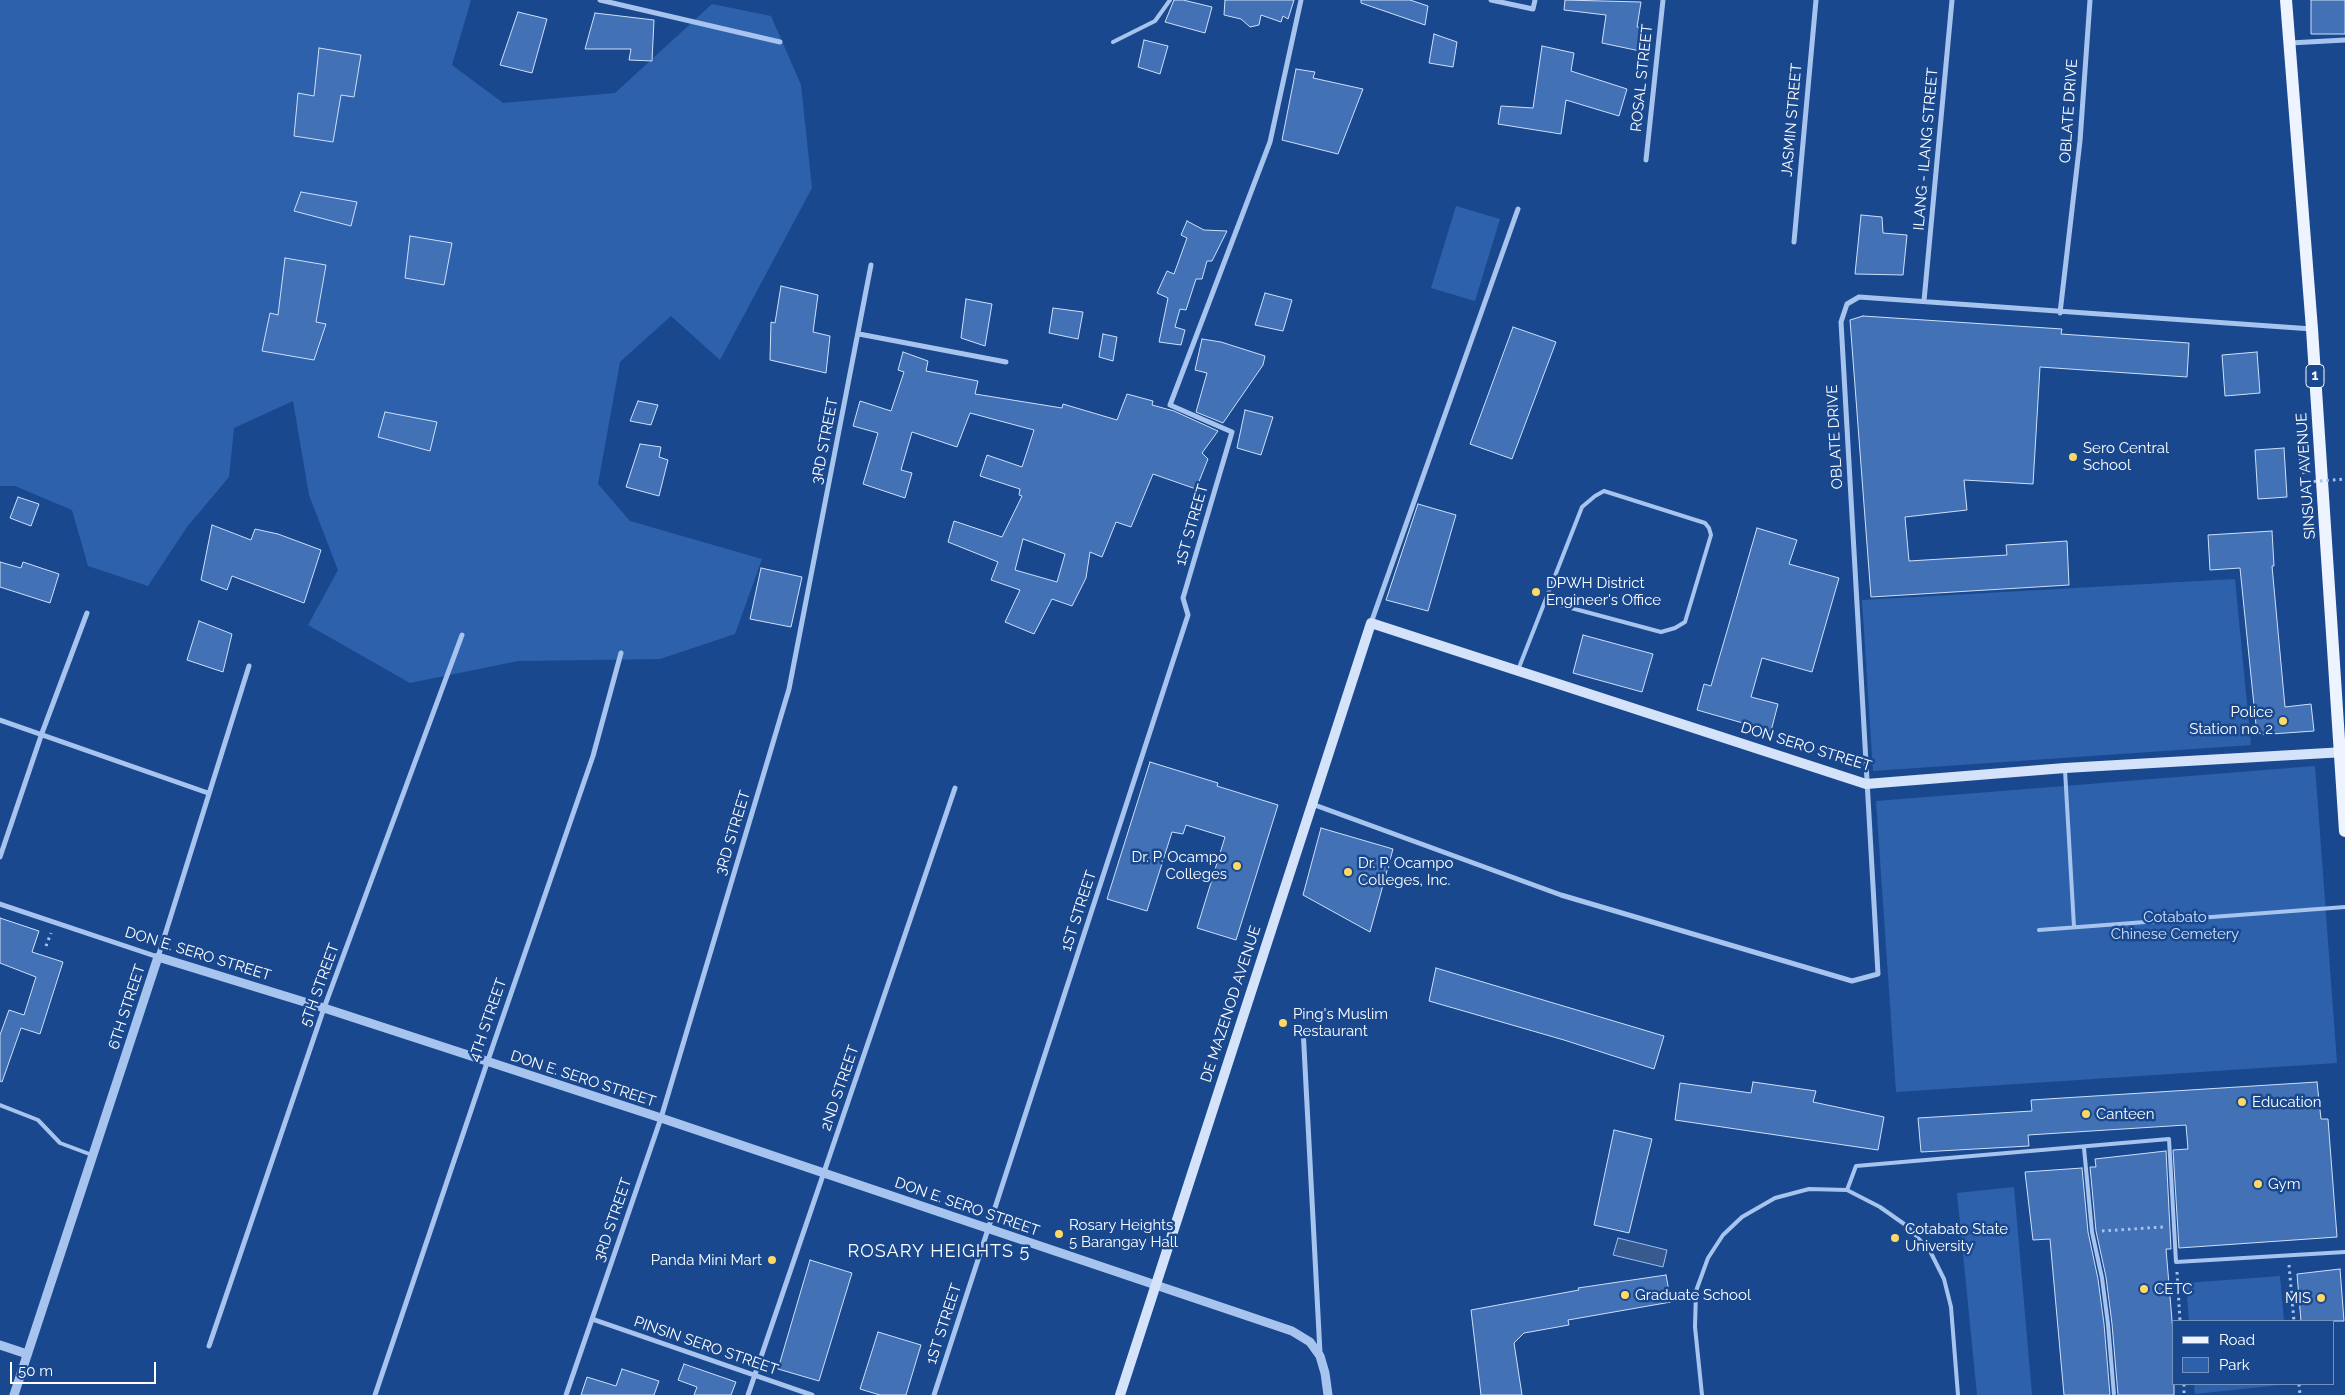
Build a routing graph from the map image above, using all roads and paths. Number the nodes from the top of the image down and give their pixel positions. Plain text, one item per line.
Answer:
1 (600, 0) edge
2 (1170, 0) edge
3 (1301, 0) edge
4 (1491, 0) edge
5 (1534, 0) edge
6 (1663, 0) edge
7 (1816, 0) edge
8 (1952, 0) edge
9 (2090, 0) edge
10 (2286, 0) edge
11 (2345, 40) edge
12 (780, 42) dead end
13 (1113, 42) dead end
14 (2289, 43) junction
15 (1646, 160) dead end
16 (1518, 209) dead end
17 (1794, 242) dead end
18 (871, 265) dead end
19 (1924, 301) junction
20 (2060, 313) junction
21 (2312, 329) junction
22 (860, 334) junction
23 (1006, 362) dead end
24 (2345, 479) edge
25 (2307, 482) dead end
26 (1545, 601) junction
27 (87, 613) dead end
28 (1371, 622) junction
29 (462, 635) dead end
30 (620, 653) dead end
31 (248, 666) dead end
32 (1518, 670) junction
33 (0, 720) edge
34 (42, 733) junction
35 (2342, 752) edge
36 (2064, 768) junction
37 (1866, 784) junction
38 (955, 788) dead end
39 (208, 793) junction
40 (1312, 804) junction
41 (2345, 831) edge
42 (0, 857) edge
43 (0, 904) edge
44 (2345, 907) edge
45 (2074, 927) junction
46 (2039, 930) dead end
47 (158, 957) junction
48 (324, 1008) junction
49 (1303, 1028) dead end
50 (487, 1062) junction
51 (0, 1105) edge
52 (661, 1118) junction
53 (2084, 1148) junction
54 (92, 1155) junction
55 (824, 1174) junction
56 (1847, 1190) junction
57 (2173, 1227) junction
58 (988, 1228) junction
59 (2092, 1232) junction
60 (2345, 1252) edge
61 (2288, 1255) junction
62 (2176, 1262) junction
63 (1156, 1286) junction
64 (592, 1319) junction
65 (2180, 1320) edge
66 (2294, 1320) edge
67 (0, 1345) edge
68 (209, 1346) dead end
69 (27, 1354) junction
70 (1320, 1356) junction
71 (754, 1376) junction
72 (14, 1395) edge
73 (375, 1395) edge
74 (566, 1395) edge
75 (748, 1395) edge
76 (812, 1395) edge
77 (934, 1395) edge
78 (1120, 1395) edge
79 (1328, 1395) edge
80 (1702, 1395) edge
81 (1958, 1395) edge
82 (2114, 1395) edge

1 - 12 street
2 - 13 lane
3 - 58 street, 1ST STREET
4 - 5 street
6 - 15 street, ROSAL STREET
7 - 17 street, JASMIN STREET
8 - 19 street, ILANG - ILANG STREET
9 - 20 street, OBLATE DRIVE
10 - 14 main road, SINSUAT AVENUE / 1
11 - 14 street
14 - 21 main road, SINSUAT AVENUE / 1
16 - 28 street
18 - 22 street, 3RD STREET
19 - 20 street, OBLATE DRIVE
19 - 37 street, OBLATE DRIVE
20 - 21 street, OBLATE DRIVE
21 - 35 main road, SINSUAT AVENUE / 1
22 - 23 street
22 - 52 street, 3RD STREET
24 - 25 path, bridge
26 - 26 lane
26 - 32 lane
27 - 34 street
28 - 32 main road, DON SERO STREET
28 - 40 main road, DE MAZENOD AVENUE
29 - 48 street, 5TH STREET
30 - 50 street, 4TH STREET
31 - 39 street, 6TH STREET
32 - 37 main road, DON SERO STREET
33 - 34 street
34 - 39 street
34 - 42 street
35 - 36 main road, DON SERO STREET
35 - 41 main road, SINSUAT AVENUE / 1
36 - 37 main road, DON SERO STREET
36 - 45 lane
37 - 40 street, OBLATE DRIVE
38 - 55 street, 2ND STREET
39 - 47 street, 6TH STREET
40 - 63 main road, DE MAZENOD AVENUE
43 - 47 street, DON E. SERO STREET
44 - 45 lane
45 - 46 lane
47 - 48 street, DON E. SERO STREET
47 - 54 street, 6TH STREET
48 - 50 street, DON E. SERO STREET
48 - 68 street, 5TH STREET
49 - 70 street
50 - 52 street, DON E. SERO STREET
50 - 73 street, 4TH STREET
51 - 54 lane
52 - 55 street, DON E. SERO STREET
52 - 64 street, 3RD STREET
53 - 56 lane
53 - 57 lane
53 - 59 lane
54 - 69 street, 6TH STREET
55 - 58 street, DON E. SERO STREET
55 - 71 street, 2ND STREET
56 - 80 lane
56 - 81 lane
57 - 59 path
57 - 62 lane
58 - 63 street, DON E. SERO STREET
58 - 77 street, 1ST STREET
59 - 82 lane
60 - 61 lane
61 - 62 lane
61 - 66 path
62 - 65 path
63 - 70 street, DON E. SERO STREET
63 - 78 main road, DE MAZENOD AVENUE
64 - 71 street, PINSIN SERO STREET
64 - 74 street, 3RD STREET
67 - 69 street
69 - 72 street, 6TH STREET
70 - 79 street
71 - 75 street, 2ND STREET
71 - 76 street, PINSIN SERO STREET

